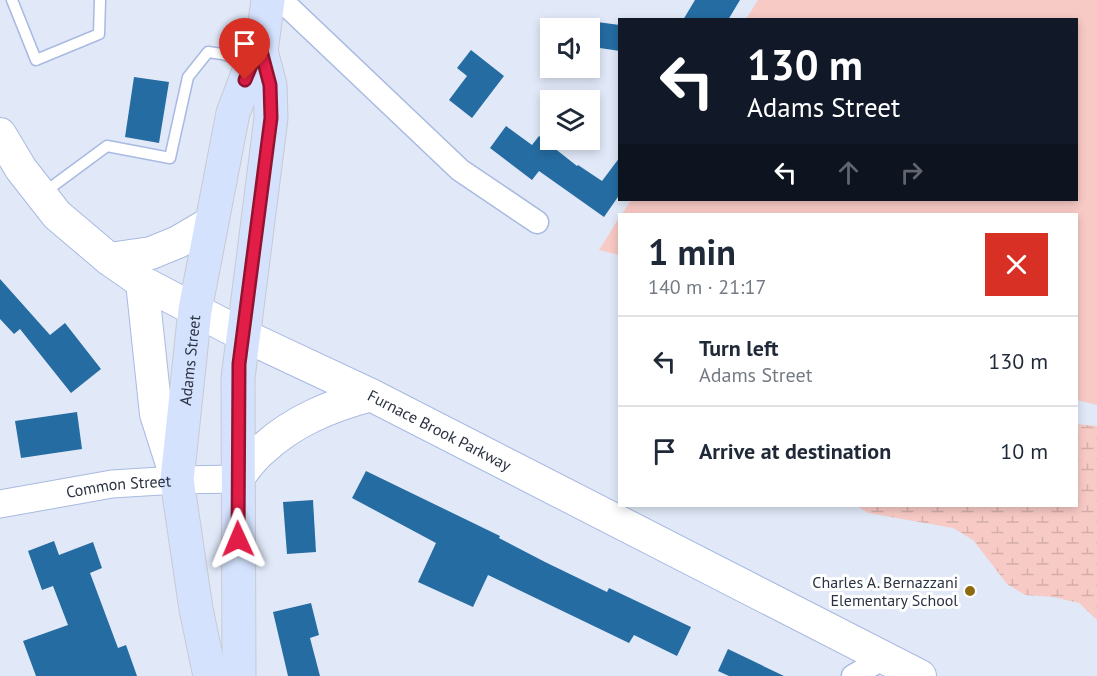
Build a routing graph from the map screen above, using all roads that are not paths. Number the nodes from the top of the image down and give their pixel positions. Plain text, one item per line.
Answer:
1 (12, 0) edge
2 (100, 0) edge
3 (268, 0) edge
4 (281, 0) edge
5 (257, 57) junction
6 (0, 134) edge
7 (41, 194) junction
8 (212, 222) junction
9 (537, 222) dead end
10 (109, 259) junction
11 (142, 282) junction
12 (195, 310) junction
13 (243, 334) junction
14 (371, 394) junction
15 (237, 479) junction
16 (177, 480) junction
17 (0, 504) edge
18 (884, 658) junction
19 (212, 676) edge
20 (239, 676) edge
21 (853, 676) edge
22 (920, 676) edge

1 - 2 lane
3 - 5 main road, Adams Street
4 - 9 street
5 - 7 lane
5 - 8 main road, Adams Street
5 - 13 main road, Adams Street
6 - 7 main road, Furnace Brook Parkway
7 - 10 main road, Furnace Brook Parkway
8 - 10 main road
8 - 12 main road, Adams Street
10 - 11 main road, Furnace Brook Parkway
11 - 12 main road, Furnace Brook Parkway
11 - 16 main road
12 - 13 main road, Furnace Brook Parkway
12 - 16 main road, Adams Street
13 - 14 main road, Furnace Brook Parkway
13 - 15 main road, Adams Street
14 - 15 main road
14 - 18 main road, Furnace Brook Parkway
15 - 16 street, Common Street
15 - 20 main road, Adams Street
16 - 17 street, Common Street
16 - 19 main road, Adams Street
18 - 21 street
18 - 22 main road, Furnace Brook Parkway

